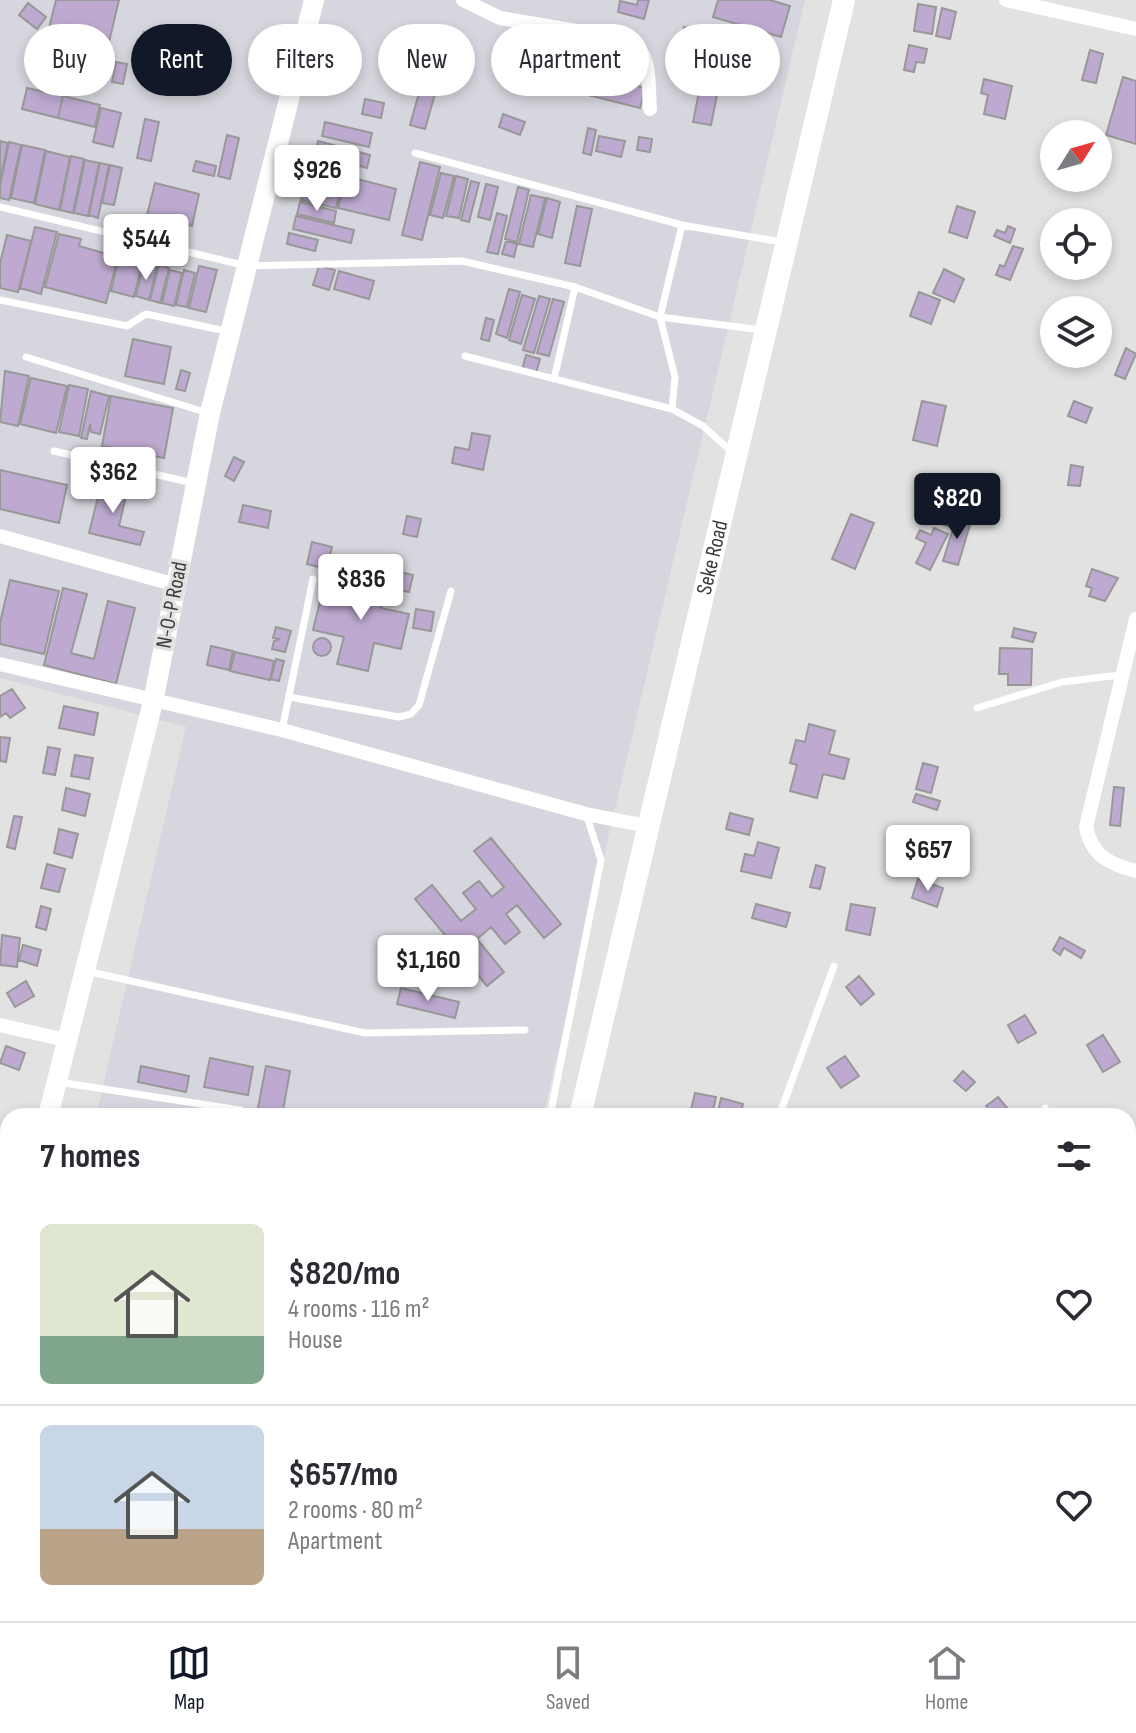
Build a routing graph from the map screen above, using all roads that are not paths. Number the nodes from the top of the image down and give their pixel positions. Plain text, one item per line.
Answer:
1 (314, 0) edge
2 (463, 0) edge
3 (844, 0) edge
4 (1006, 0) edge
5 (1136, 29) edge
6 (650, 109) dead end
7 (415, 153) dead end
8 (0, 207) edge
9 (682, 225) junction
10 (784, 242) junction
11 (247, 266) junction
12 (575, 287) junction
13 (0, 300) edge
14 (660, 317) junction
15 (765, 330) junction
16 (232, 332) junction
17 (465, 356) dead end
18 (26, 357) dead end
19 (554, 379) junction
20 (672, 409) junction
21 (210, 413) junction
22 (54, 451) dead end
23 (735, 455) junction
24 (197, 484) junction
25 (0, 536) edge
26 (313, 579) dead end
27 (176, 585) junction
28 (451, 591) dead end
29 (1136, 619) edge
30 (0, 664) edge
31 (1120, 675) junction
32 (289, 697) junction
33 (153, 702) junction
34 (977, 708) dead end
35 (282, 730) junction
36 (586, 814) junction
37 (647, 826) junction
38 (1136, 871) edge
39 (834, 966) dead end
40 (84, 971) junction
41 (0, 1025) edge
42 (525, 1030) dead end
43 (66, 1040) junction
44 (56, 1082) junction
45 (50, 1108) edge
46 (227, 1108) edge
47 (552, 1108) edge
48 (582, 1108) edge
49 (782, 1108) edge

1 - 11 street, N-O-P Road
2 - 6 street
3 - 10 main road, Seke Road
4 - 5 street
7 - 9 lane
8 - 11 lane
9 - 10 lane
9 - 14 lane
10 - 15 main road, Seke Road
11 - 12 lane
11 - 16 street, N-O-P Road
12 - 14 lane
12 - 19 lane
13 - 16 lane
14 - 15 lane
14 - 20 lane
15 - 23 main road, Seke Road
16 - 21 street, N-O-P Road
17 - 19 lane
18 - 21 lane
19 - 20 lane
20 - 23 lane
21 - 24 street, N-O-P Road
22 - 24 lane
23 - 37 main road, Seke Road
24 - 27 street, N-O-P Road
25 - 27 street
26 - 32 lane
27 - 33 street, N-O-P Road
28 - 32 lane
29 - 31 street
30 - 33 street
31 - 34 lane
31 - 38 street
32 - 35 lane
33 - 35 street
33 - 40 street, N-O-P Road
35 - 36 street
36 - 37 street
36 - 47 lane
37 - 48 main road, Seke Road
39 - 49 lane
40 - 42 lane
40 - 43 street, N-O-P Road
41 - 43 street
43 - 44 street, N-O-P Road
44 - 45 street, N-O-P Road
44 - 46 lane

